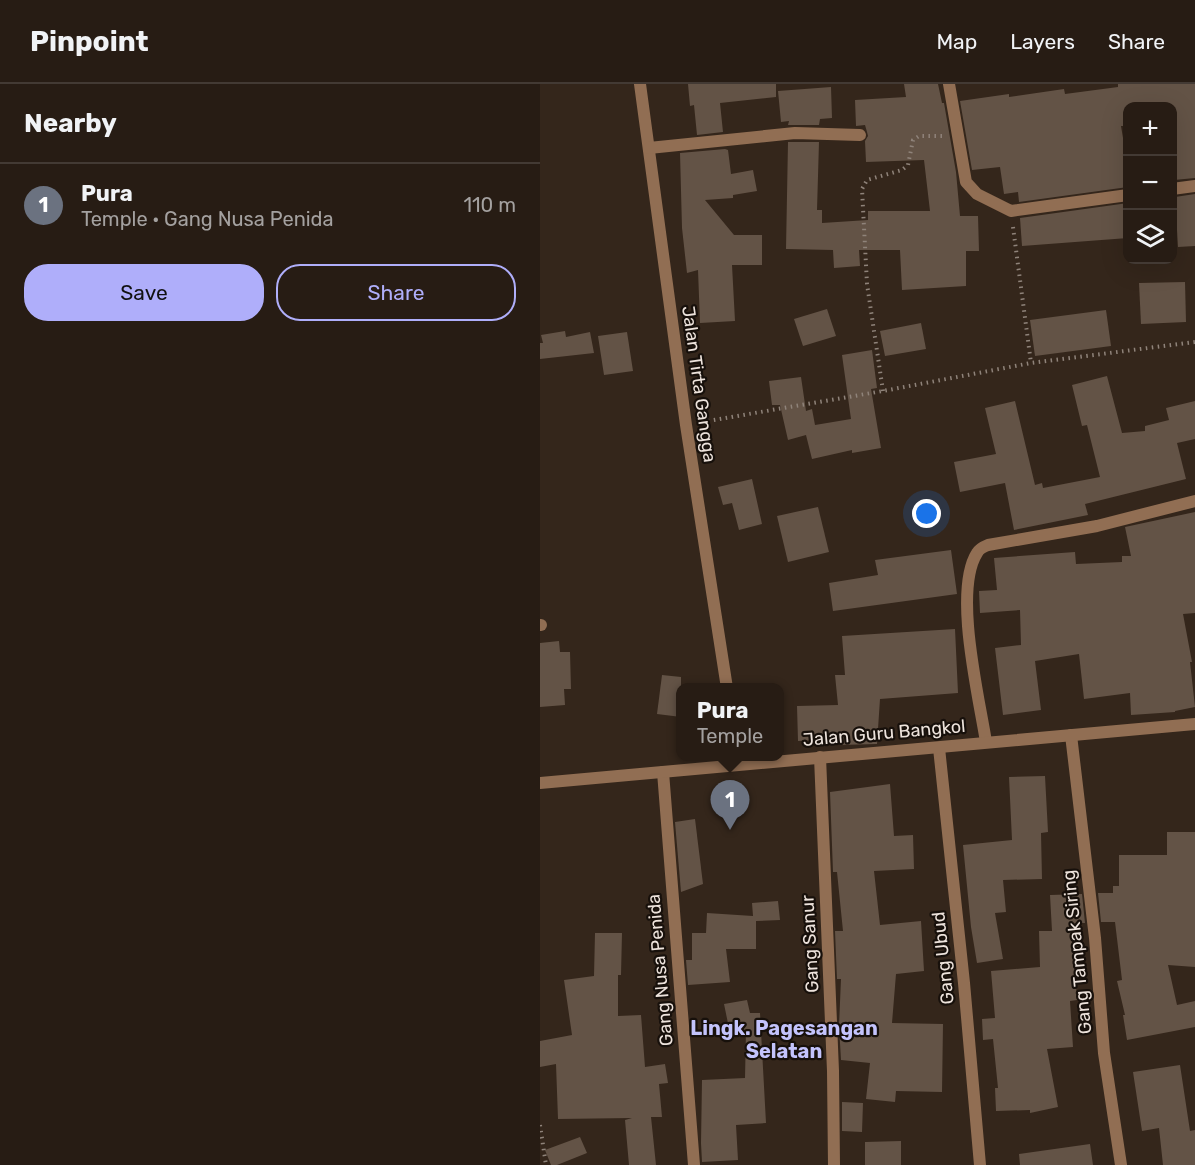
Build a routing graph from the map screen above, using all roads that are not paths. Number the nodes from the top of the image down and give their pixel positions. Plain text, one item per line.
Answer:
1 (640, 84) edge
2 (949, 84) edge
3 (860, 135) dead end
4 (649, 148) junction
5 (1195, 186) edge
6 (1177, 188) edge
7 (1123, 196) edge
8 (1195, 501) edge
9 (726, 683) edge
10 (1195, 724) edge
11 (1071, 735) junction
12 (986, 742) junction
13 (939, 748) junction
14 (819, 757) junction
15 (784, 759) edge
16 (739, 761) edge
17 (663, 772) junction
18 (540, 783) edge
19 (694, 1165) edge
20 (834, 1165) edge
21 (980, 1165) edge
22 (1121, 1165) edge

1 - 4 street, Jalan Tirta Gangga
2 - 7 street
3 - 4 street
4 - 9 street, Jalan Tirta Gangga
5 - 6 street
8 - 12 street
10 - 11 street, Jalan Guru Bangkol
11 - 12 street, Jalan Guru Bangkol
11 - 22 street, Gang Tampak Siring
12 - 13 street, Jalan Guru Bangkol
13 - 14 street, Jalan Guru Bangkol
13 - 21 street, Gang Ubud
14 - 15 street, Jalan Guru Bangkol
14 - 20 street, Gang Sanur
16 - 17 street, Jalan Guru Bangkol
17 - 18 street, Jalan Guru Bangkol
17 - 19 street, Gang Nusa Penida

